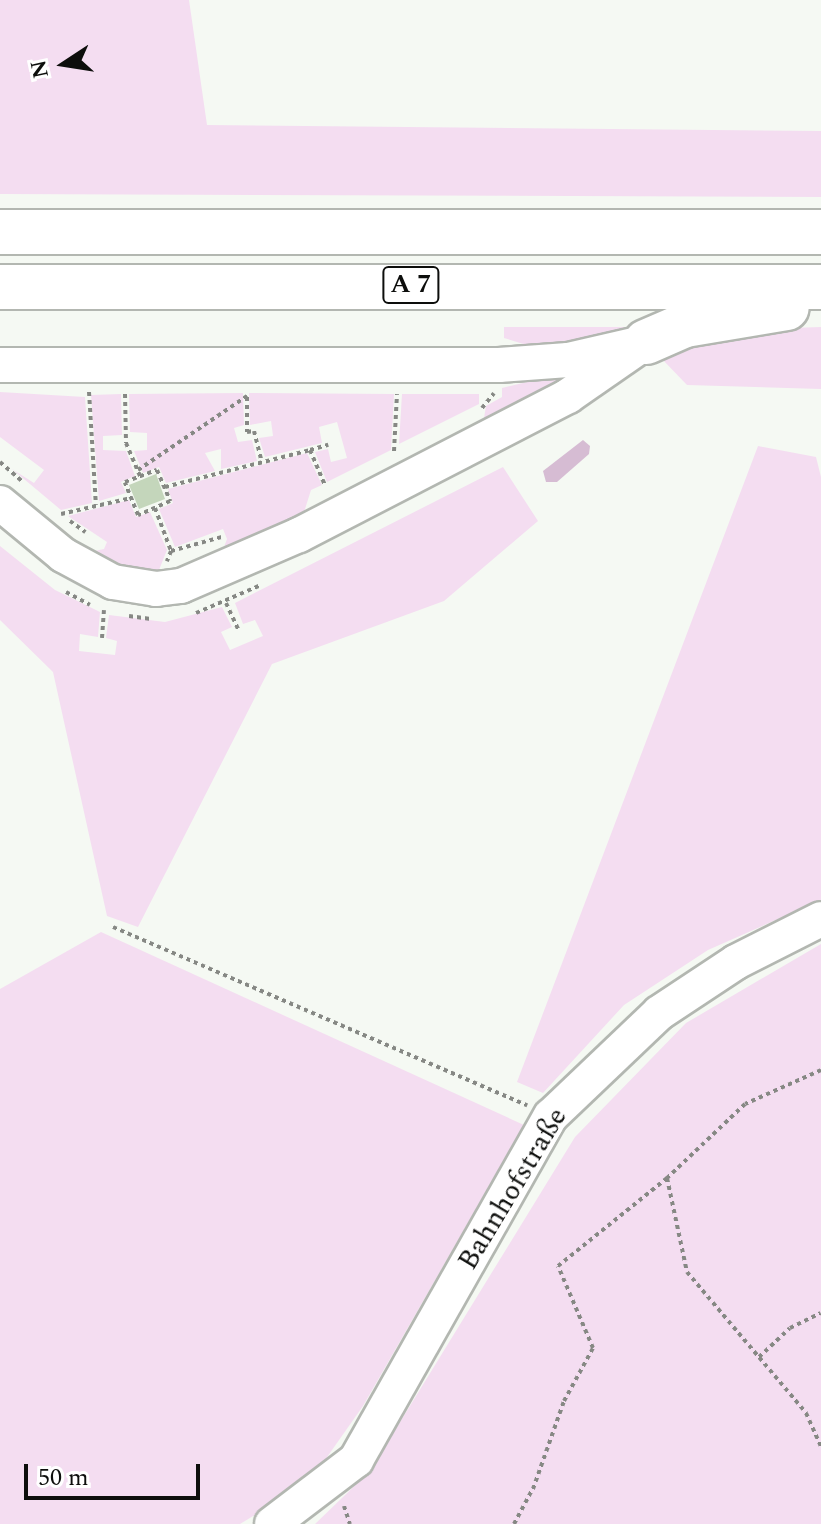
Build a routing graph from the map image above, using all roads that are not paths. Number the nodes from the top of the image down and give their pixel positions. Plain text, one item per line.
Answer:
1 (0, 232) edge
2 (821, 232) edge
3 (0, 287) edge
4 (821, 287) edge
5 (821, 302) edge
6 (646, 342) junction
7 (0, 365) edge
8 (0, 503) edge
9 (821, 919) edge
10 (272, 1524) edge

1 - 2 highway, A 7
3 - 4 highway, A 7
5 - 6 highway
6 - 7 street
6 - 8 street
9 - 10 street, Bahnhofstraße

